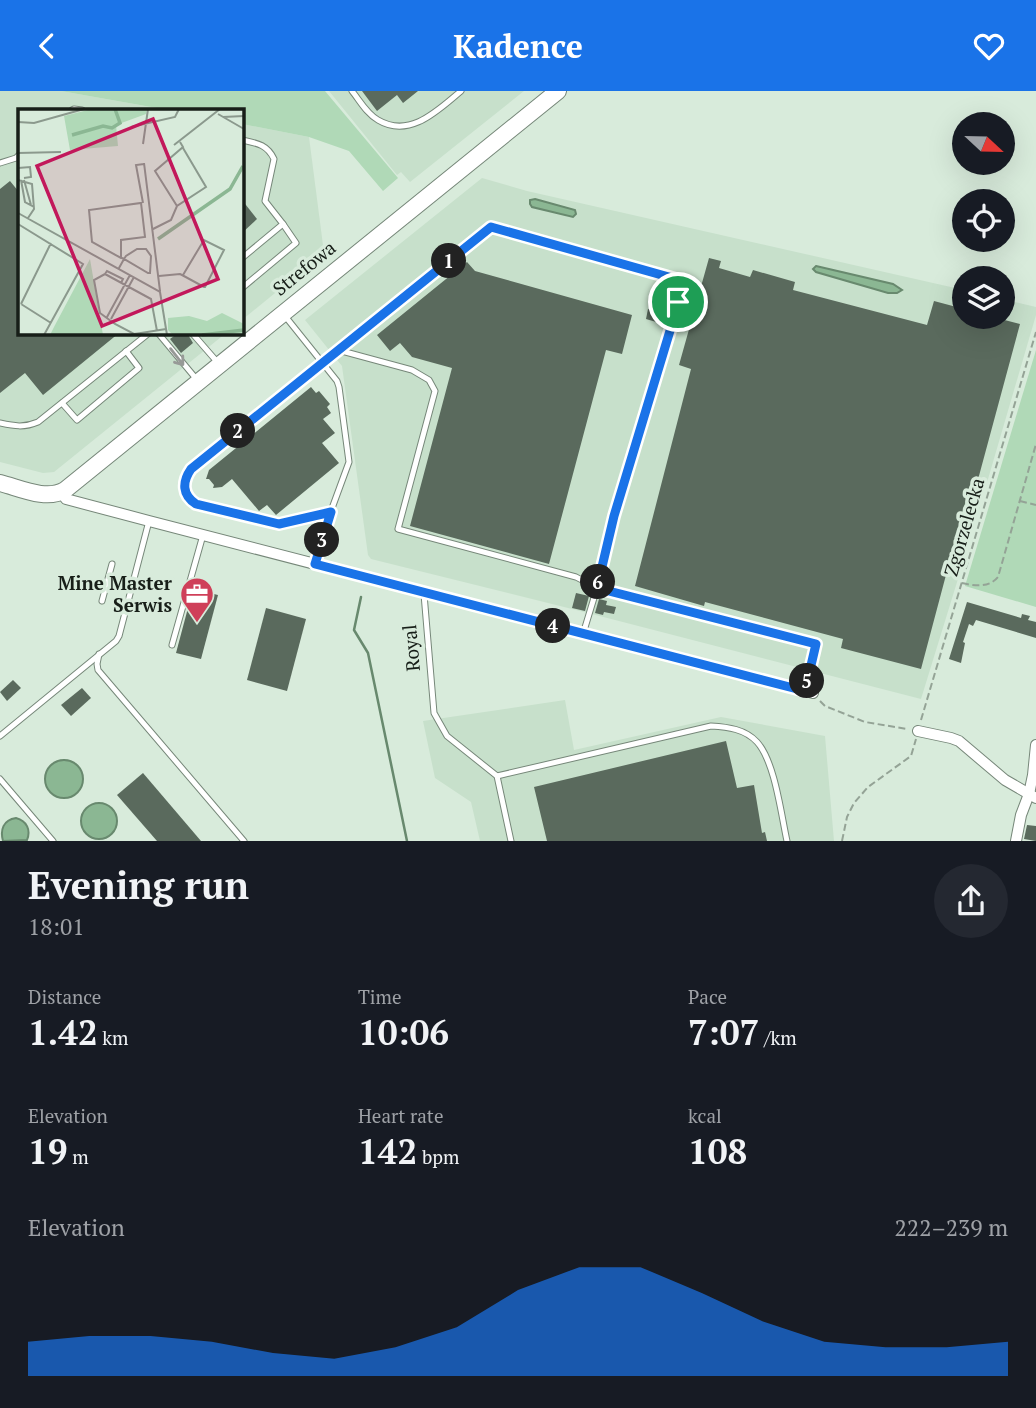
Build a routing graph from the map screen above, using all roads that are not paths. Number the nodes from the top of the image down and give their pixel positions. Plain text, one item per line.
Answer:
1 (352, 91) edge
2 (461, 91) edge
3 (558, 91) edge
4 (243, 140) edge
5 (18, 158) edge
6 (0, 163) edge
7 (283, 224) junction
8 (243, 257) edge
9 (243, 287) edge
10 (282, 313) junction
11 (148, 334) edge
12 (159, 334) edge
13 (193, 334) edge
14 (126, 351) junction
15 (338, 351) junction
16 (322, 363) junction
17 (219, 364) junction
18 (198, 381) junction
19 (62, 403) junction
20 (0, 423) edge
21 (0, 483) edge
22 (61, 492) junction
23 (331, 512) junction
24 (149, 521) junction
25 (203, 535) junction
26 (111, 564) dead end
27 (315, 564) junction
28 (106, 584) junction
29 (597, 588) junction
30 (131, 590) junction
31 (424, 592) junction
32 (102, 601) dead end
33 (583, 633) junction
34 (172, 645) dead end
35 (99, 654) junction
36 (809, 692) joint
37 (919, 731) road end
38 (0, 736) edge
39 (1036, 745) edge
40 (497, 776) junction
41 (0, 779) edge
42 (1032, 796) edge
43 (53, 841) edge
44 (244, 841) edge
45 (511, 841) edge
46 (788, 841) edge
47 (1016, 841) edge

1 - 2 lane
3 - 10 street, Strefowa
4 - 7 lane
5 - 6 lane
7 - 8 lane
7 - 9 lane
10 - 16 lane
10 - 17 street, Strefowa
11 - 14 lane
12 -> 18 lane
13 - 17 lane
14 - 19 lane
14 - 19 lane
15 - 16 lane
15 - 29 lane
15 - 29 lane
16 - 23 lane
16 - 23 lane
17 - 18 street, Strefowa
18 - 22 street, Strefowa
19 - 20 lane
21 - 22 street
22 - 24 street
23 - 27 lane
24 - 25 street
24 - 30 lane
25 - 27 street
25 - 34 lane
26 - 28 lane
27 - 31 street
28 - 30 lane
28 - 32 lane
29 - 33 lane
29 - 36 lane
30 - 35 lane
31 - 33 street
31 - 40 lane, Royal
33 - 36 street
35 - 38 lane
35 - 44 lane
37 - 42 street
39 - 42 street
40 - 45 lane
40 - 46 lane
41 - 43 lane
42 - 47 street

